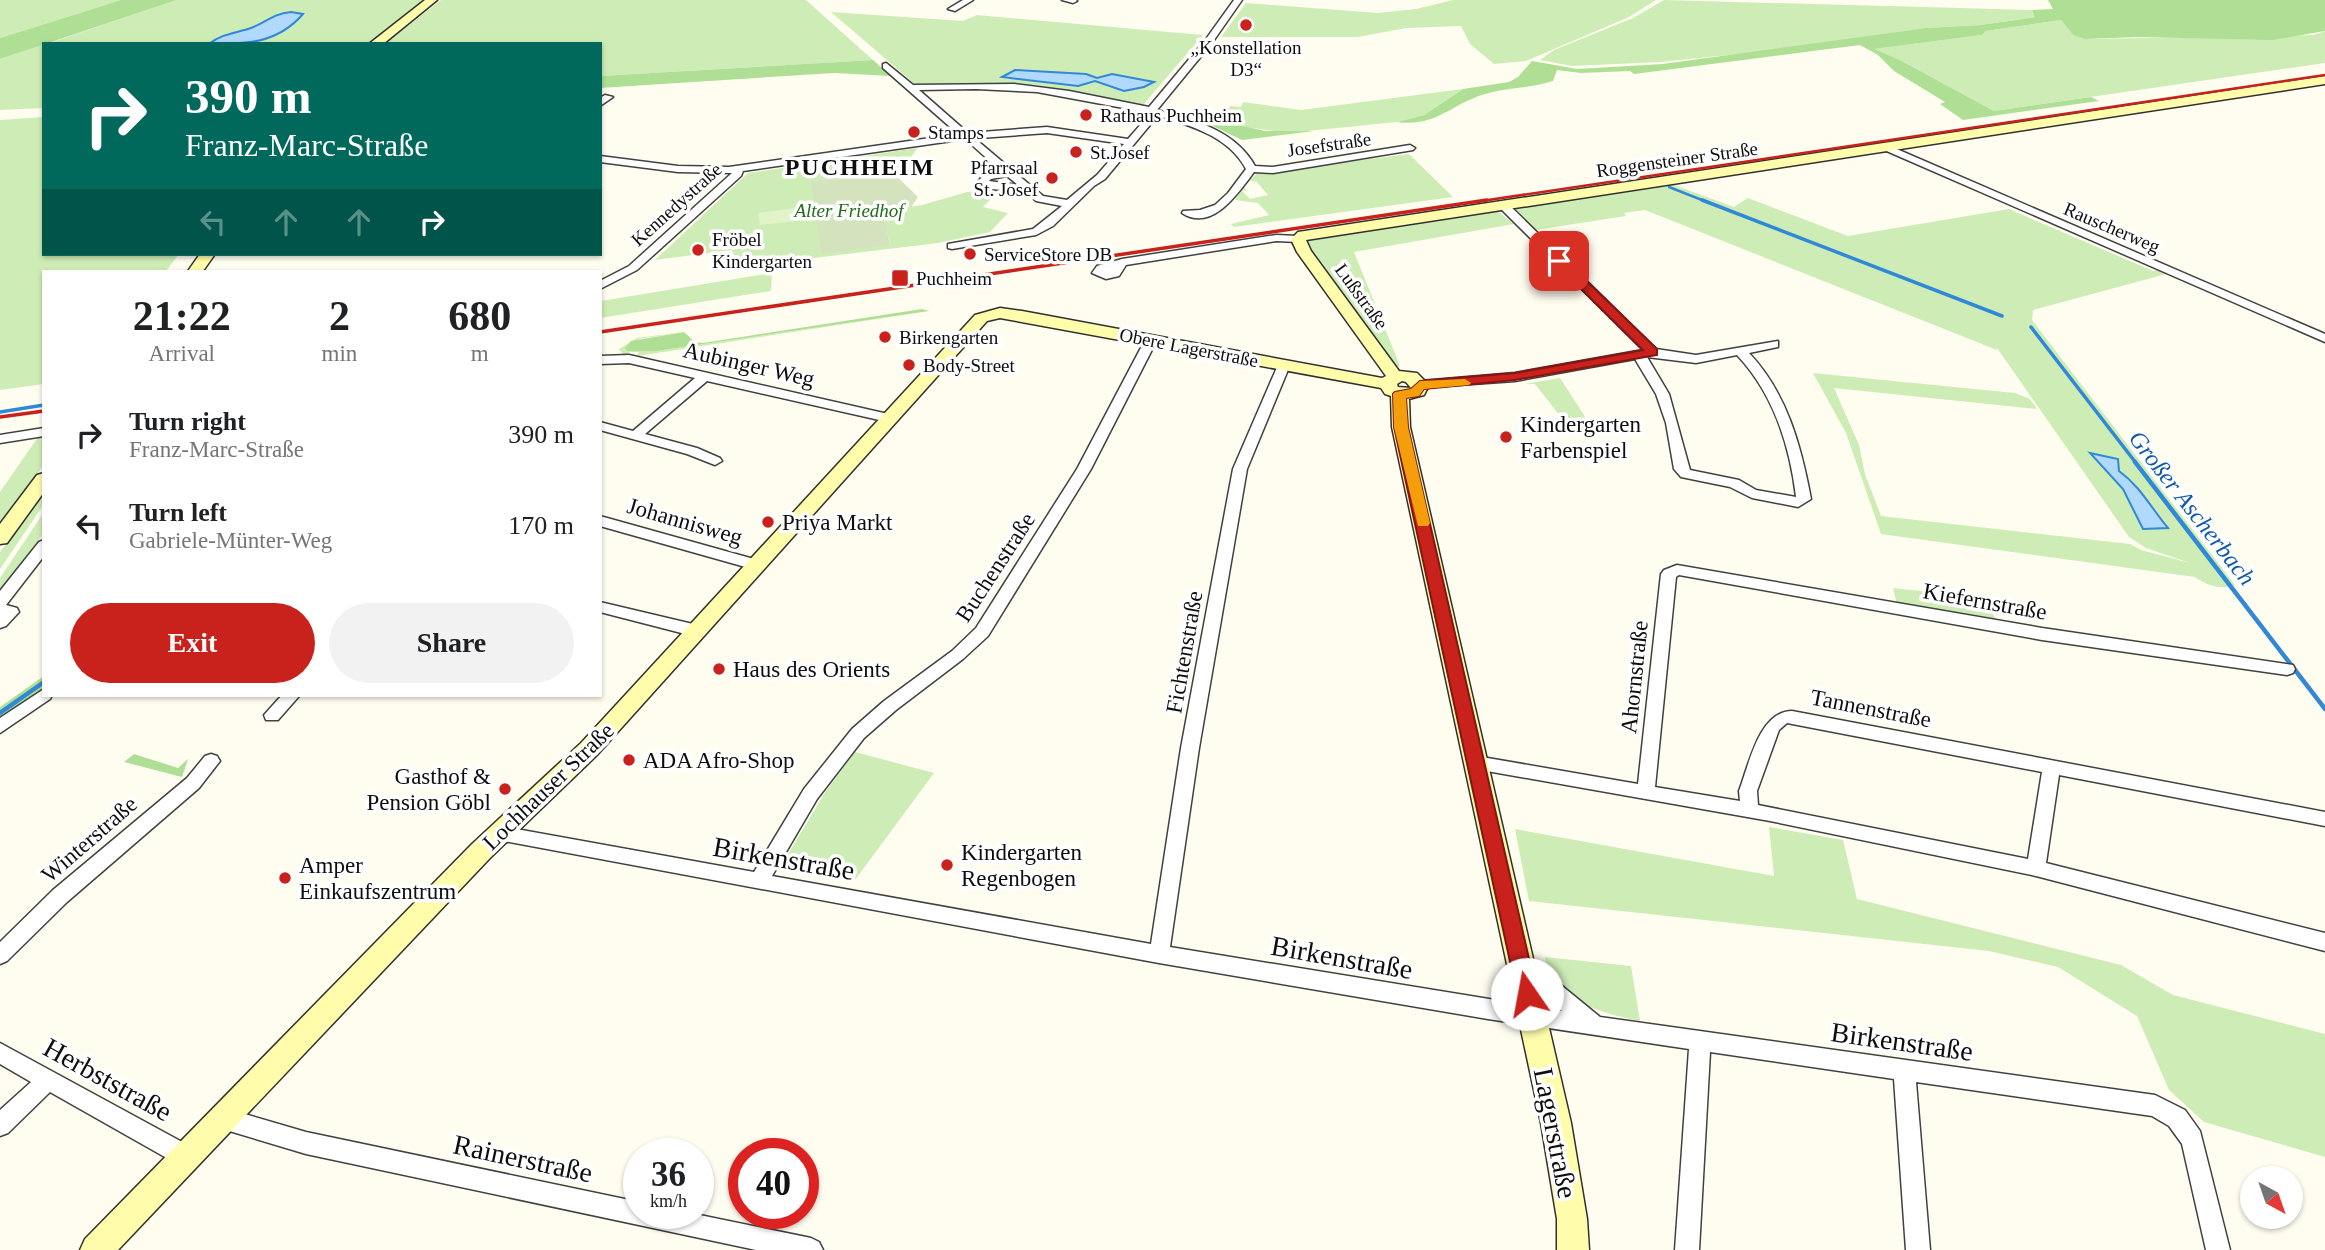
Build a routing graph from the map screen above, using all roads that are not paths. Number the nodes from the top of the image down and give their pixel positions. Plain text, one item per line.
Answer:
1 (432, 0) edge
2 (969, 0) edge
3 (1066, 0) edge
4 (1238, 0) edge
5 (1073, 1) edge
6 (952, 9) dead end
7 (378, 42) edge
8 (886, 66) dead end
9 (2325, 80) edge
10 (912, 88) junction
11 (1148, 115) junction
12 (966, 136) junction
13 (1126, 142) junction
14 (976, 144) dead end
15 (1410, 148) dead end
16 (1885, 148) junction
17 (602, 159) edge
18 (738, 169) junction
19 (1251, 169) junction
20 (1008, 173) junction
21 (1027, 189) junction
22 (1069, 204) junction
23 (1502, 204) junction
24 (1188, 213) dead end
25 (1298, 239) junction
26 (952, 246) dead end
27 (206, 256) edge
28 (1122, 262) dead end
29 (196, 270) edge
30 (602, 285) edge
31 (991, 315) joint
32 (2325, 338) edge
33 (1151, 340) junction
34 (1774, 344) dead end
35 (1741, 351) junction
36 (1646, 354) junction
37 (602, 360) edge
38 (1284, 365) junction
39 (706, 375) junction
40 (1394, 385) junction
41 (1420, 385) joint
42 (888, 418) junction
43 (602, 427) edge
44 (42, 432) edge
45 (635, 436) junction
46 (0, 439) edge
47 (715, 461) dead end
48 (42, 482) edge
49 (602, 522) edge
50 (0, 538) edge
51 (42, 548) edge
52 (757, 565) junction
53 (1677, 570) joint
54 (0, 602) edge
55 (0, 608) edge
56 (602, 608) edge
57 (0, 622) edge
58 (697, 632) junction
59 (2287, 669) dead end
60 (42, 696) edge
61 (290, 697) edge
62 (272, 715) dead end
63 (0, 727) edge
64 (211, 761) dead end
65 (1476, 763) junction
66 (2051, 768) junction
67 (1646, 793) junction
68 (1749, 811) junction
69 (2325, 819) edge
70 (499, 834) junction
71 (2036, 868) junction
72 (758, 882) junction
73 (2325, 942) edge
74 (1159, 954) junction
75 (0, 956) edge
76 (1520, 963) junction
77 (1532, 1017) junction
78 (1596, 1026) junction
79 (1700, 1042) junction
80 (0, 1053) edge
81 (1902, 1069) junction
82 (48, 1080) junction
83 (224, 1119) junction
84 (0, 1125) edge
85 (187, 1157) junction
86 (96, 1250) edge
87 (811, 1250) edge
88 (1573, 1250) edge
89 (1687, 1250) edge
90 (1918, 1250) edge
91 (2218, 1250) edge

1 - 7 street
2 - 6 street
3 - 5 street
4 - 11 street
8 - 10 street
9 - 16 street, Roggensteiner Straße
10 - 11 street
10 - 12 street
11 - 13 street
11 - 19 street
12 - 13 street
12 - 18 street
13 - 22 street
14 - 20 street
15 - 19 street, Josefstraße
16 - 23 street, Roggensteiner Straße
16 - 32 street, Rauscherweg
17 - 18 street
18 - 30 street, Kennedystraße
19 - 24 street
20 - 21 street
20 - 21 street
21 - 22 street
22 - 26 street
23 - 25 street, Roggensteiner Straße
23 - 36 street
25 - 28 street, Roggensteiner Straße
25 - 40 street, Lußstraße
27 - 29 street
31 - 33 street, Obere Lagerstraße
31 - 42 street, Lochhauser Straße
33 - 38 street, Obere Lagerstraße
33 - 72 street, Buchenstraße
34 - 35 street
35 - 36 street
35 - 36 street
36 - 41 street
37 - 39 street, Aubinger Weg
38 - 40 street, Obere Lagerstraße
38 - 74 street, Fichtenstraße
39 - 42 street, Aubinger Weg
39 - 45 street
40 - 41 street, Obere Lagerstraße
40 - 65 street
42 - 52 street, Lochhauser Straße
43 - 45 street
44 - 46 street
45 - 47 street
48 - 50 street
49 - 52 street, Johannisweg
51 - 54 street
52 - 58 street, Lochhauser Straße
53 - 59 street, Kiefernstraße
53 - 67 street, Ahornstraße
55 - 57 street
56 - 58 street
58 - 70 street, Lochhauser Straße
60 - 63 street
61 - 62 street
64 - 75 street, Winterstraße
65 - 67 street
65 - 76 street
66 - 68 street, Tannenstraße
66 - 69 street, Tannenstraße
66 - 71 street
67 - 68 street
68 - 71 street
70 - 72 street, Birkenstraße
70 - 83 street, Lochhauser Straße
71 - 73 street
72 - 74 street, Birkenstraße
74 - 77 street, Birkenstraße
76 - 77 street
76 - 78 street
77 - 78 street, Birkenstraße
77 - 88 street, Lagerstraße
78 - 79 street, Birkenstraße
79 - 81 street, Birkenstraße
79 - 89 street
80 - 82 street, Herbststraße
81 - 90 street
81 - 91 street, Birkenstraße
82 - 84 street
82 - 85 street, Herbststraße
83 - 85 street, Lochhauser Straße
83 - 87 street, Rainerstraße
85 - 86 street, Lochhauser Straße

